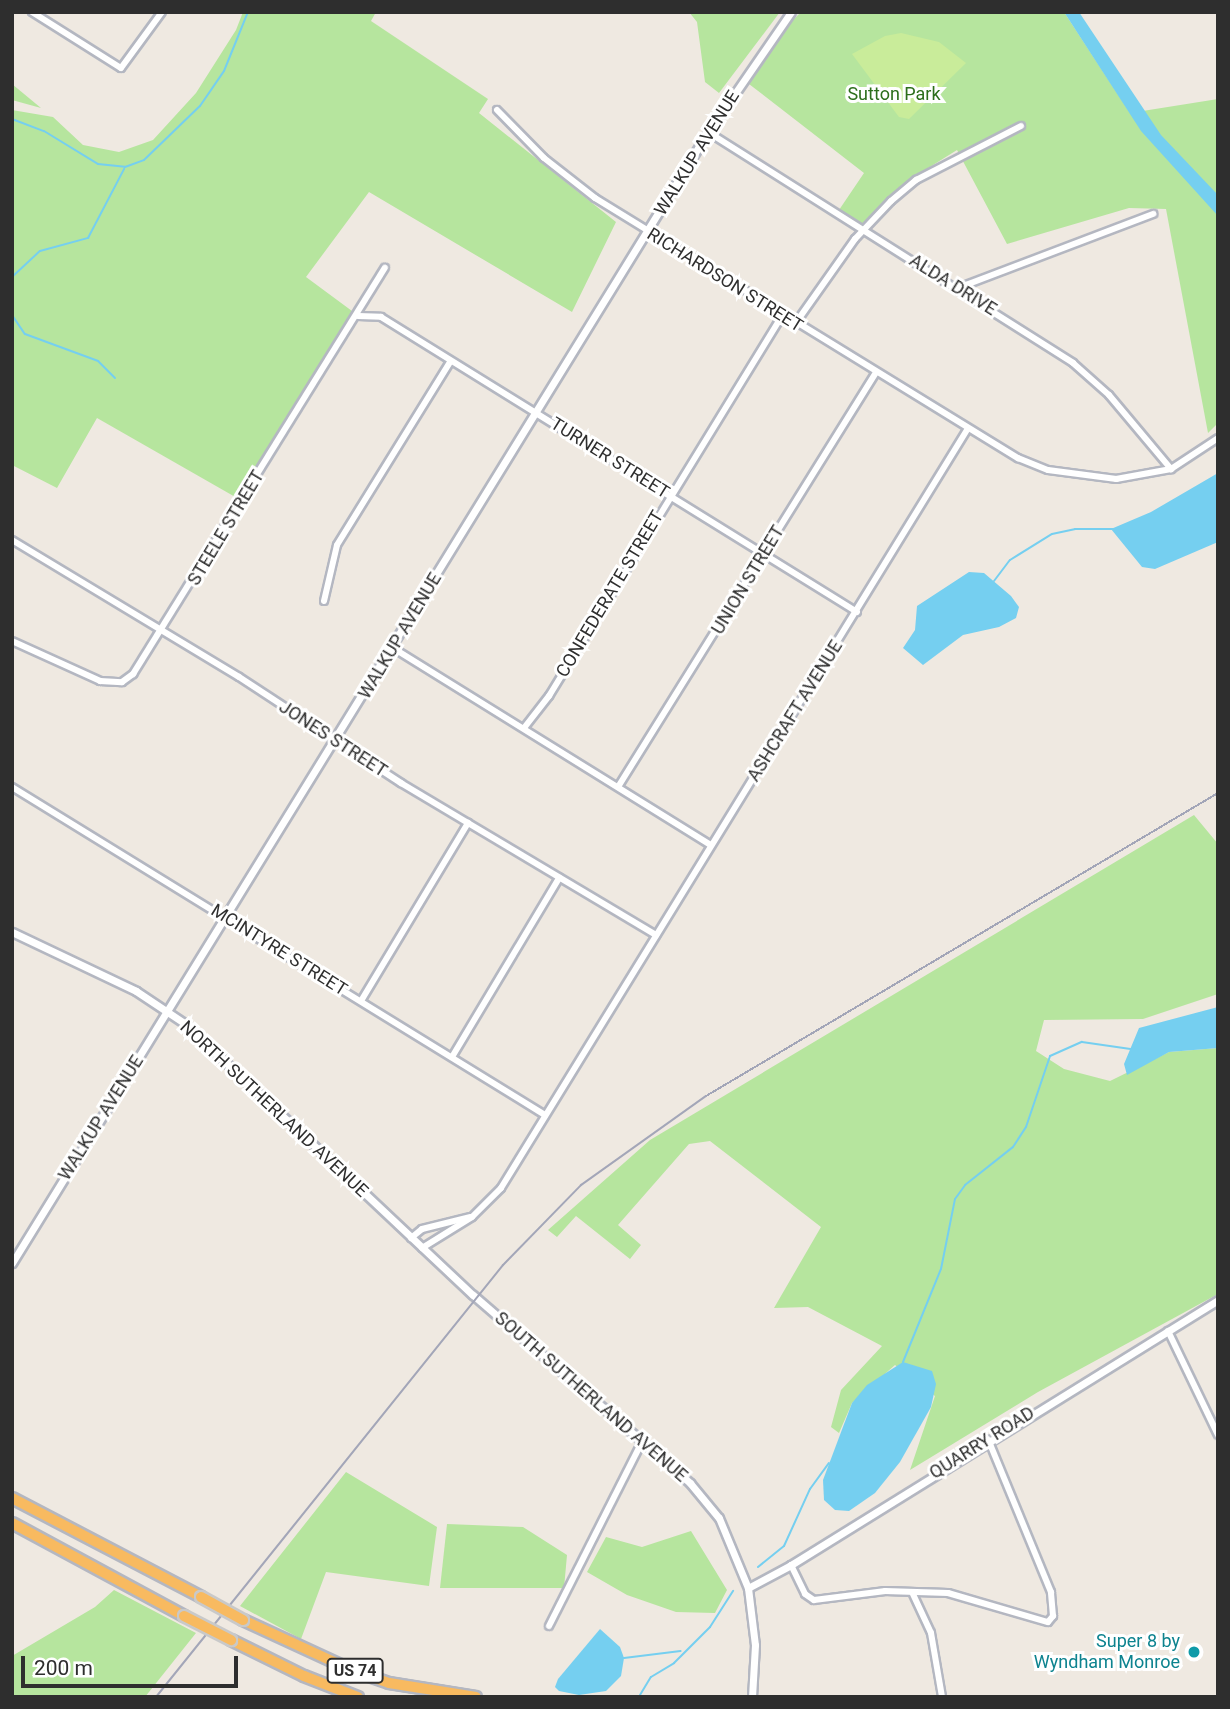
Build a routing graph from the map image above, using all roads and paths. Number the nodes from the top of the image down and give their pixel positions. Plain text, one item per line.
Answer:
1 (32, 12) edge
2 (162, 12) edge
3 (791, 12) edge
4 (497, 110) dead end
5 (1021, 126) dead end
6 (708, 132) junction
7 (1153, 214) dead end
8 (863, 229) junction
9 (647, 232) junction
10 (385, 268) dead end
11 (958, 288) junction
12 (358, 316) junction
13 (782, 316) junction
14 (795, 324) junction
15 (450, 362) junction
16 (876, 373) junction
17 (536, 413) junction
18 (967, 430) junction
19 (1218, 438) edge
20 (1171, 470) junction
21 (671, 495) junction
22 (12, 540) edge
23 (764, 553) junction
24 (324, 601) dead end
25 (857, 612) junction
26 (163, 632) junction
27 (12, 641) edge
28 (393, 648) junction
29 (524, 728) junction
30 (336, 739) junction
31 (12, 787) edge
32 (618, 787) junction
33 (467, 823) junction
34 (711, 845) junction
35 (559, 878) junction
36 (226, 918) junction
37 (12, 932) edge
38 (656, 935) junction
39 (361, 1001) junction
40 (169, 1013) junction
41 (452, 1056) junction
42 (545, 1115) junction
43 (472, 1217) junction
44 (411, 1238) junction
45 (422, 1248) junction
46 (12, 1263) edge
47 (477, 1297) joint
48 (1218, 1300) edge
49 (1168, 1331) junction
50 (1218, 1435) edge
51 (643, 1440) junction
52 (988, 1440) junction
53 (12, 1498) edge
54 (12, 1523) edge
55 (791, 1565) junction
56 (748, 1588) junction
57 (912, 1592) junction
58 (549, 1626) dead end
59 (358, 1697) edge
60 (476, 1697) edge
61 (752, 1697) edge
62 (942, 1697) edge

1 - 2 street
3 - 6 street, WALKUP AVENUE
4 - 9 street, RICHARDSON STREET
5 - 8 street
6 - 8 street, ALDA DRIVE
6 - 9 street, WALKUP AVENUE
7 - 11 street
8 - 11 street, ALDA DRIVE
8 - 14 street
9 - 13 street, RICHARDSON STREET
9 - 17 street, WALKUP AVENUE
10 - 12 street, STEELE STREET
11 - 20 street, ALDA DRIVE
12 - 15 street, TURNER STREET
12 - 26 street, STEELE STREET
13 - 14 street, RICHARDSON STREET
13 - 21 street, CONFEDERATE STREET
14 - 16 street, RICHARDSON STREET
15 - 17 street, TURNER STREET
15 - 24 street
16 - 18 street, RICHARDSON STREET
16 - 23 street, UNION STREET
17 - 21 street, TURNER STREET
17 - 28 street, WALKUP AVENUE
18 - 20 street
18 - 25 street, ASHCRAFT AVENUE
19 - 20 street
21 - 23 street, TURNER STREET
21 - 29 street, CONFEDERATE STREET
22 - 26 street, JONES STREET
23 - 25 street, TURNER STREET
23 - 32 street, UNION STREET
25 - 34 street, ASHCRAFT AVENUE
26 - 27 street, STEELE STREET
26 - 30 street, JONES STREET
28 - 29 street
28 - 30 street, WALKUP AVENUE
29 - 32 street
30 - 33 street, JONES STREET
30 - 36 street, WALKUP AVENUE
31 - 36 street, MCINTYRE STREET
32 - 34 street
33 - 35 street, JONES STREET
33 - 39 street
34 - 38 street, ASHCRAFT AVENUE
35 - 38 street, JONES STREET
35 - 41 street
36 - 39 street, MCINTYRE STREET
36 - 40 street, WALKUP AVENUE
37 - 40 street, NORTH SUTHERLAND AVENUE
38 - 42 street, ASHCRAFT AVENUE
39 - 41 street, MCINTYRE STREET
40 - 44 street, NORTH SUTHERLAND AVENUE
40 - 46 street, WALKUP AVENUE
41 - 42 street, MCINTYRE STREET
42 - 43 street, ASHCRAFT AVENUE
43 - 44 street
43 - 45 street, ASHCRAFT AVENUE
44 - 45 street, NORTH SUTHERLAND AVENUE
45 - 47 street, NORTH SUTHERLAND AVENUE
47 - 51 street, SOUTH SUTHERLAND AVENUE
48 - 49 street, QUARRY ROAD
49 - 50 street
49 - 52 street, QUARRY ROAD
51 - 56 street, SOUTH SUTHERLAND AVENUE
51 - 58 street
52 - 55 street, QUARRY ROAD
52 - 57 street
53 - 60 highway, US 74, bridge
54 - 59 highway, US 74, bridge
55 - 56 street, QUARRY ROAD
55 - 57 street
56 - 61 street, SOUTH SUTHERLAND AVENUE
57 - 62 street

